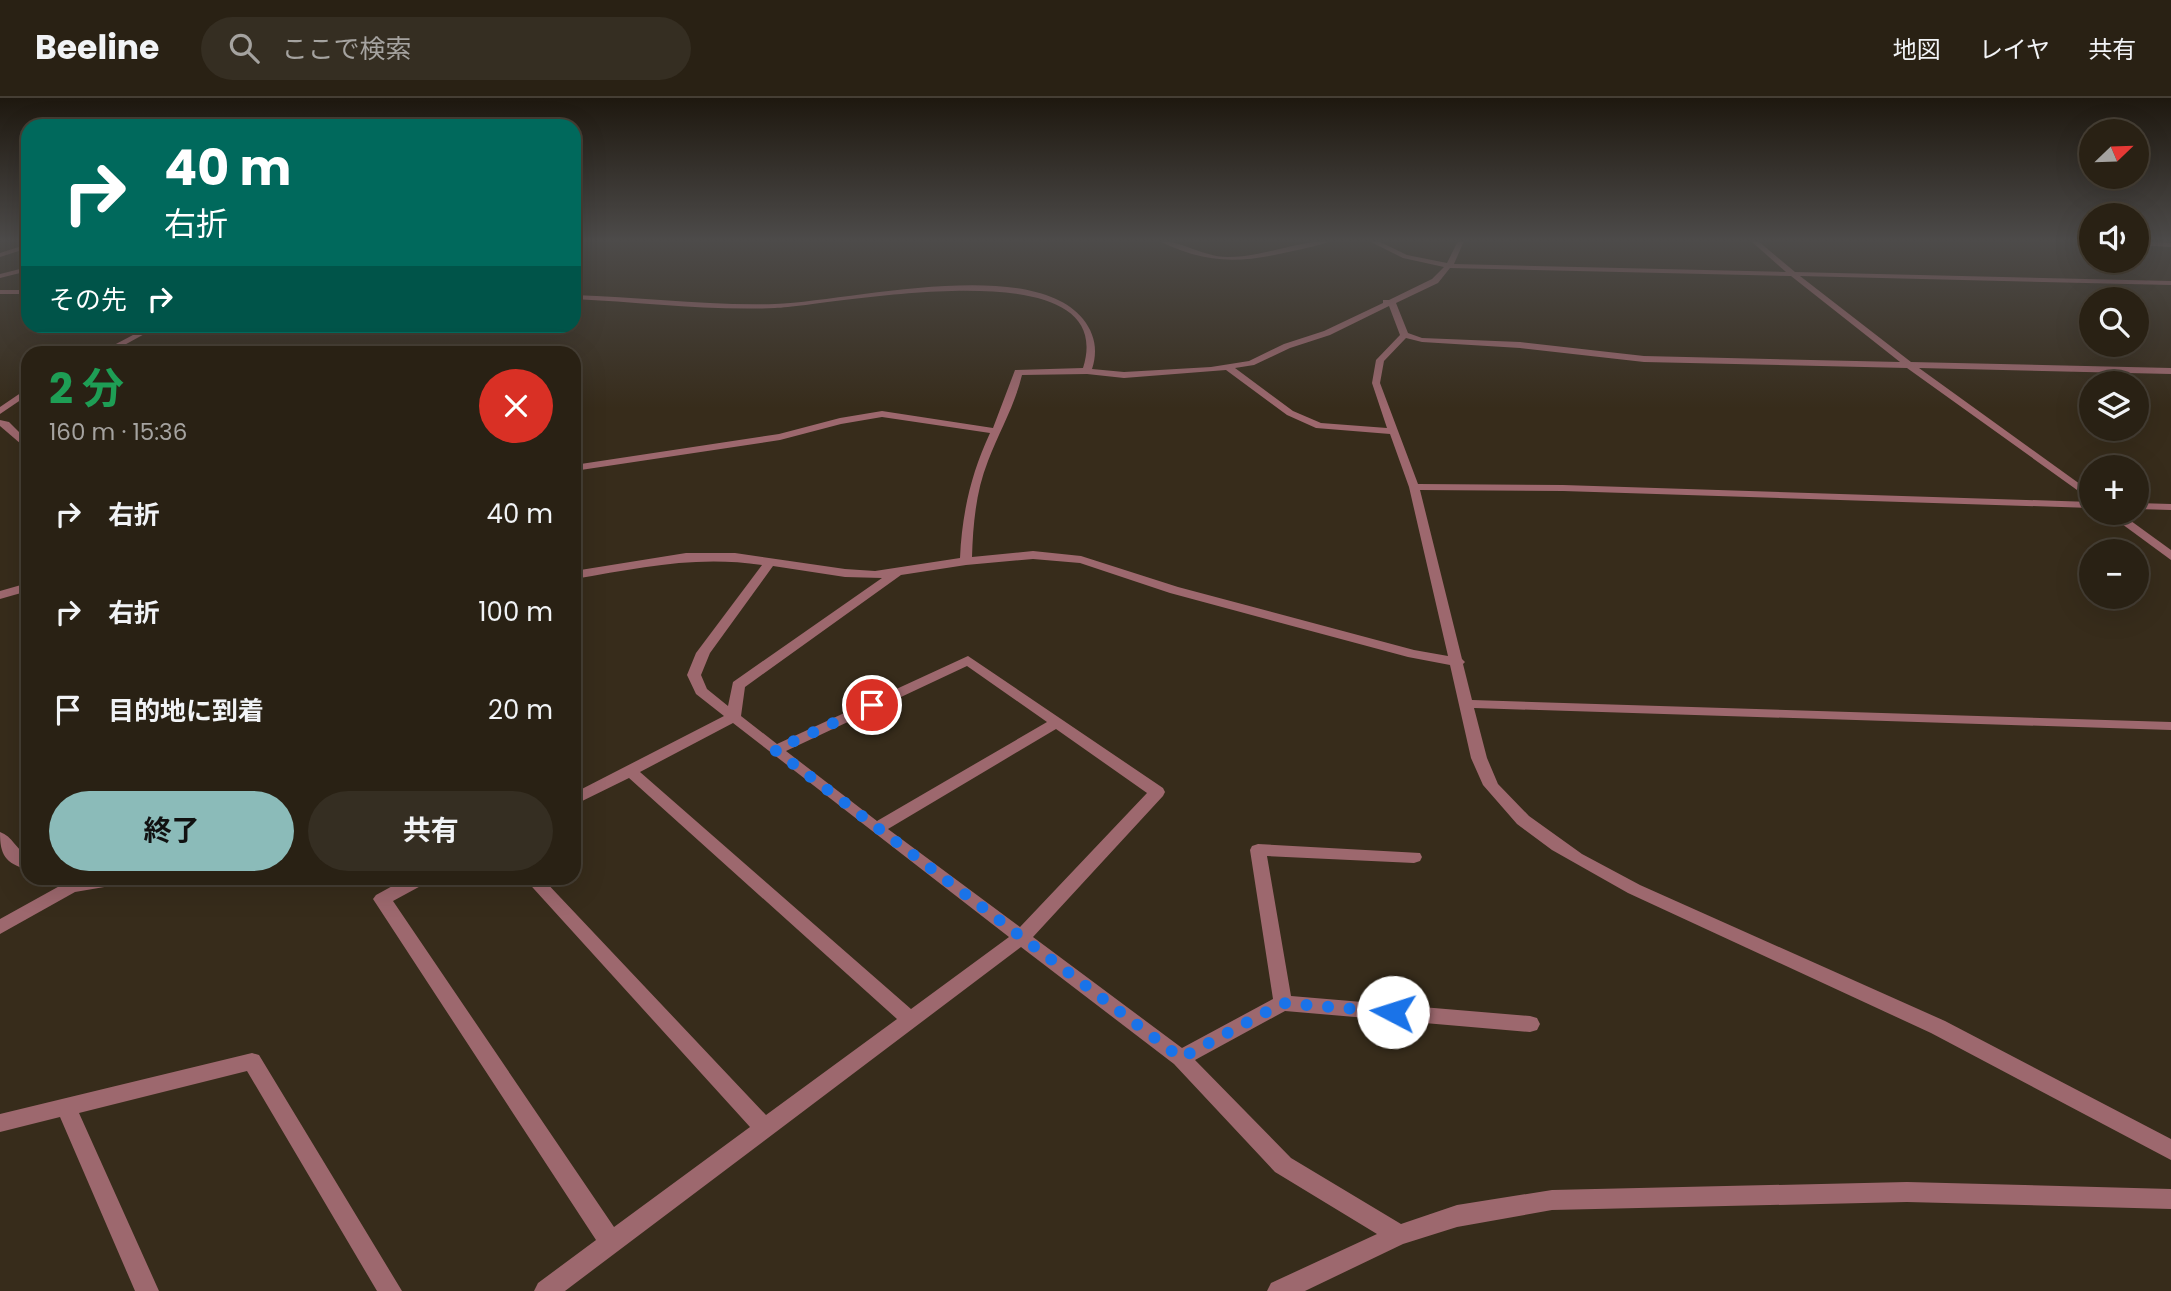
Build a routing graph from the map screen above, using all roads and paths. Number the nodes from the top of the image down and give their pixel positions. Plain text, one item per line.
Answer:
1 (581, 297) edge
2 (872, 297) edge
3 (1048, 297) edge
4 (1398, 297) edge
5 (1821, 297) edge
6 (1386, 302) junction
7 (142, 333) edge
8 (1404, 335) junction
9 (116, 346) edge
10 (1911, 366) junction
11 (1228, 367) junction
12 (1087, 371) junction
13 (2171, 371) edge
14 (21, 396) edge
15 (0, 411) edge
16 (0, 423) edge
17 (996, 431) junction
18 (1394, 431) junction
19 (21, 440) edge
20 (581, 467) edge
21 (1414, 487) junction
22 (2079, 488) edge
23 (2079, 505) edge
24 (2149, 506) edge
25 (2171, 507) edge
26 (2129, 525) edge
27 (2171, 556) edge
28 (771, 561) junction
29 (966, 561) junction
30 (896, 573) junction
31 (581, 574) edge
32 (21, 589) edge
33 (0, 595) edge
34 (1458, 662) junction
35 (1467, 704) junction
36 (734, 717) junction
37 (1056, 722) junction
38 (2171, 726) edge
39 (775, 750) junction
40 (630, 771) junction
41 (581, 796) edge
42 (877, 828) junction
43 (0, 838) edge
44 (1414, 857) dead end
45 (21, 860) edge
46 (60, 885) edge
47 (409, 885) edge
48 (538, 885) edge
49 (0, 926) edge
50 (1022, 937) junction
51 (1283, 1003) junction
52 (911, 1020) junction
53 (1530, 1024) dead end
54 (1181, 1058) junction
55 (66, 1107) junction
56 (0, 1123) edge
57 (765, 1129) junction
58 (2171, 1150) edge
59 (2171, 1199) edge
60 (1399, 1235) junction
61 (611, 1243) junction
62 (147, 1291) edge
63 (390, 1291) edge
64 (547, 1291) edge
65 (1279, 1291) edge

1 - 2 street
3 - 12 street
4 - 6 street
5 - 10 street
6 - 8 street
6 - 11 street
7 - 9 street
8 - 10 street
8 - 18 street
10 - 13 street
10 - 22 street
11 - 12 street
11 - 18 street
12 - 17 street
14 - 15 street
16 - 19 street
17 - 20 street
17 - 29 street
18 - 21 street
21 - 23 street
21 - 34 street
24 - 25 street
26 - 27 street
28 - 30 street
28 - 31 street
28 - 36 street
29 - 30 street
29 - 34 street
30 - 36 street
32 - 33 street
34 - 35 street
35 - 38 street
35 - 58 street
36 - 39 street
36 - 40 street
37 - 39 street
37 - 42 street
37 - 50 street
39 - 42 street
40 - 41 street
40 - 52 street
42 - 50 street
43 - 45 street
44 - 51 street
46 - 49 street
47 - 61 street
48 - 57 street
50 - 52 street
50 - 54 street
51 - 53 street
51 - 54 street
52 - 57 street
54 - 60 street
55 - 56 street
55 - 62 street
55 - 63 street
57 - 61 street
59 - 60 street
60 - 65 street
61 - 64 street

